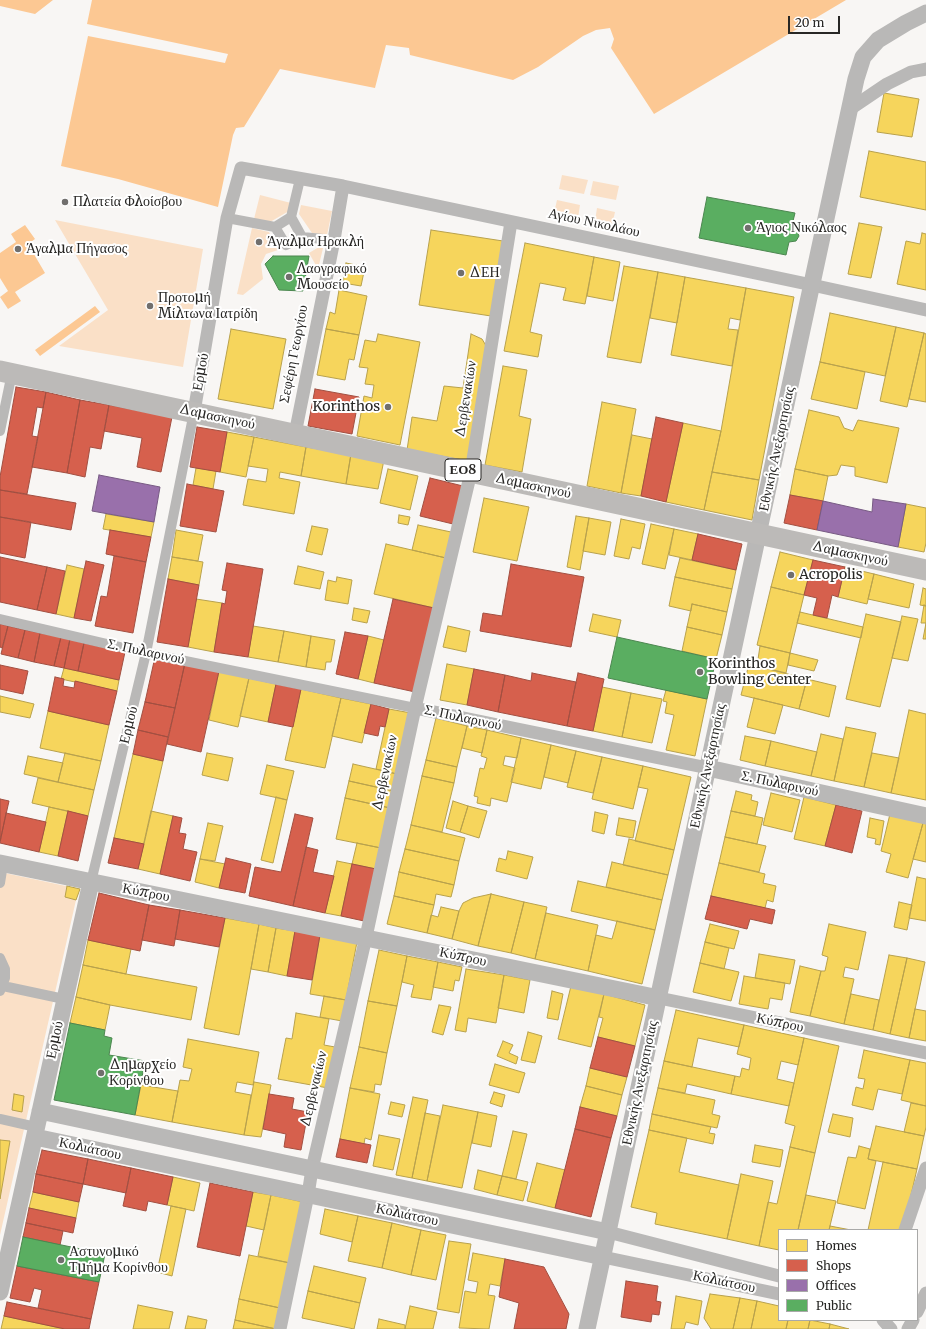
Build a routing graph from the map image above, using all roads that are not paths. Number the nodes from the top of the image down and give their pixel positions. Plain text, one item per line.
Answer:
1 (926, 13) edge
2 (926, 70) edge
3 (850, 109) junction
4 (255, 171) joint
5 (300, 179) junction
6 (343, 186) junction
7 (291, 217) junction
8 (227, 218) junction
9 (511, 222) junction
10 (275, 227) junction
11 (302, 237) junction
12 (334, 240) junction
13 (812, 285) junction
14 (926, 310) edge
15 (6, 372) edge
16 (194, 412) junction
17 (0, 431) edge
18 (295, 434) junction
19 (471, 472) junction
20 (758, 534) junction
21 (926, 570) edge
22 (0, 619) edge
23 (146, 653) junction
24 (415, 708) junction
25 (708, 768) junction
26 (926, 816) edge
27 (2, 863) edge
28 (91, 882) junction
29 (0, 883) edge
30 (366, 937) junction
31 (0, 958) edge
32 (1, 988) edge
33 (658, 998) junction
34 (64, 999) junction
35 (926, 1054) edge
36 (0, 1119) edge
37 (37, 1125) junction
38 (926, 1168) edge
39 (312, 1169) junction
40 (308, 1195) junction
41 (905, 1229) edge
42 (608, 1232) junction
43 (603, 1256) junction
44 (4, 1258) edge
45 (778, 1276) edge
46 (0, 1292) edge
47 (778, 1294) edge
48 (926, 1294) edge
49 (918, 1310) edge
50 (883, 1321) edge
51 (280, 1329) edge
52 (587, 1329) edge
53 (891, 1329) edge

1 - 3 street, Εθνικής Ανεξαρτησίας
2 - 3 street
3 - 13 street, Εθνικής Ανεξαρτησίας
4 - 5 street, Αγίου Νικολάου
4 - 8 street, Ερμού
5 - 6 street, Αγίου Νικολάου
5 - 7 street
6 - 9 street, Αγίου Νικολάου
6 - 12 street, Σεφέρη Γεωργίου
7 - 10 street
7 - 11 street
8 - 10 street
8 - 16 street, Ερμού
9 - 13 street, Αγίου Νικολάου
9 - 19 street, Δερβενακίων
10 - 11 street
11 - 12 street
12 - 18 street, Σεφέρη Γεωργίου
13 - 14 street, Αγίου Νικολάου
13 - 20 street, Εθνικής Ανεξαρτησίας
15 - 16 main road, Δαμασκηνού / ΕΟ8
15 - 17 street
16 - 18 main road, Δαμασκηνού / ΕΟ8
16 - 23 street, Ερμού
18 - 19 main road, Δαμασκηνού / ΕΟ8
19 - 20 main road, Δαμασκηνού / ΕΟ8
19 - 24 street, Δερβενακίων
20 - 21 main road, Δαμασκηνού / ΕΟ8
20 - 25 street, Εθνικής Ανεξαρτησίας
22 - 23 street, Σ. Πυλαρινού
23 - 24 street, Σ. Πυλαρινού
23 - 28 street, Ερμού
24 - 25 street, Σ. Πυλαρινού
24 - 30 street, Δερβενακίων
25 - 26 street, Σ. Πυλαρινού
25 - 33 street, Εθνικής Ανεξαρτησίας
27 - 28 street, Κύπρου
27 - 29 street
28 - 30 street, Κύπρου
28 - 34 street, Ερμού
30 - 33 street, Κύπρου
30 - 39 street, Δερβενακίων
31 - 32 street
32 - 34 street
33 - 35 street, Κύπρου
33 - 42 street, Εθνικής Ανεξαρτησίας
34 - 37 street, Ερμού
36 - 37 street
37 - 39 street, Κολιάτσου
37 - 40 street, Κολιάτσου
37 - 44 street, Ερμού
38 - 41 street
39 - 40 street, Δερβενακίων
39 - 42 street, Κολιάτσου
40 - 43 street, Κολιάτσου
40 - 51 street, Δερβενακίων
42 - 43 street, Εθνικής Ανεξαρτησίας
42 - 45 street, Κολιάτσου
43 - 47 street, Κολιάτσου
43 - 52 street, Εθνικής Ανεξαρτησίας
44 - 46 street, Ερμού
48 - 49 street
50 - 53 street

